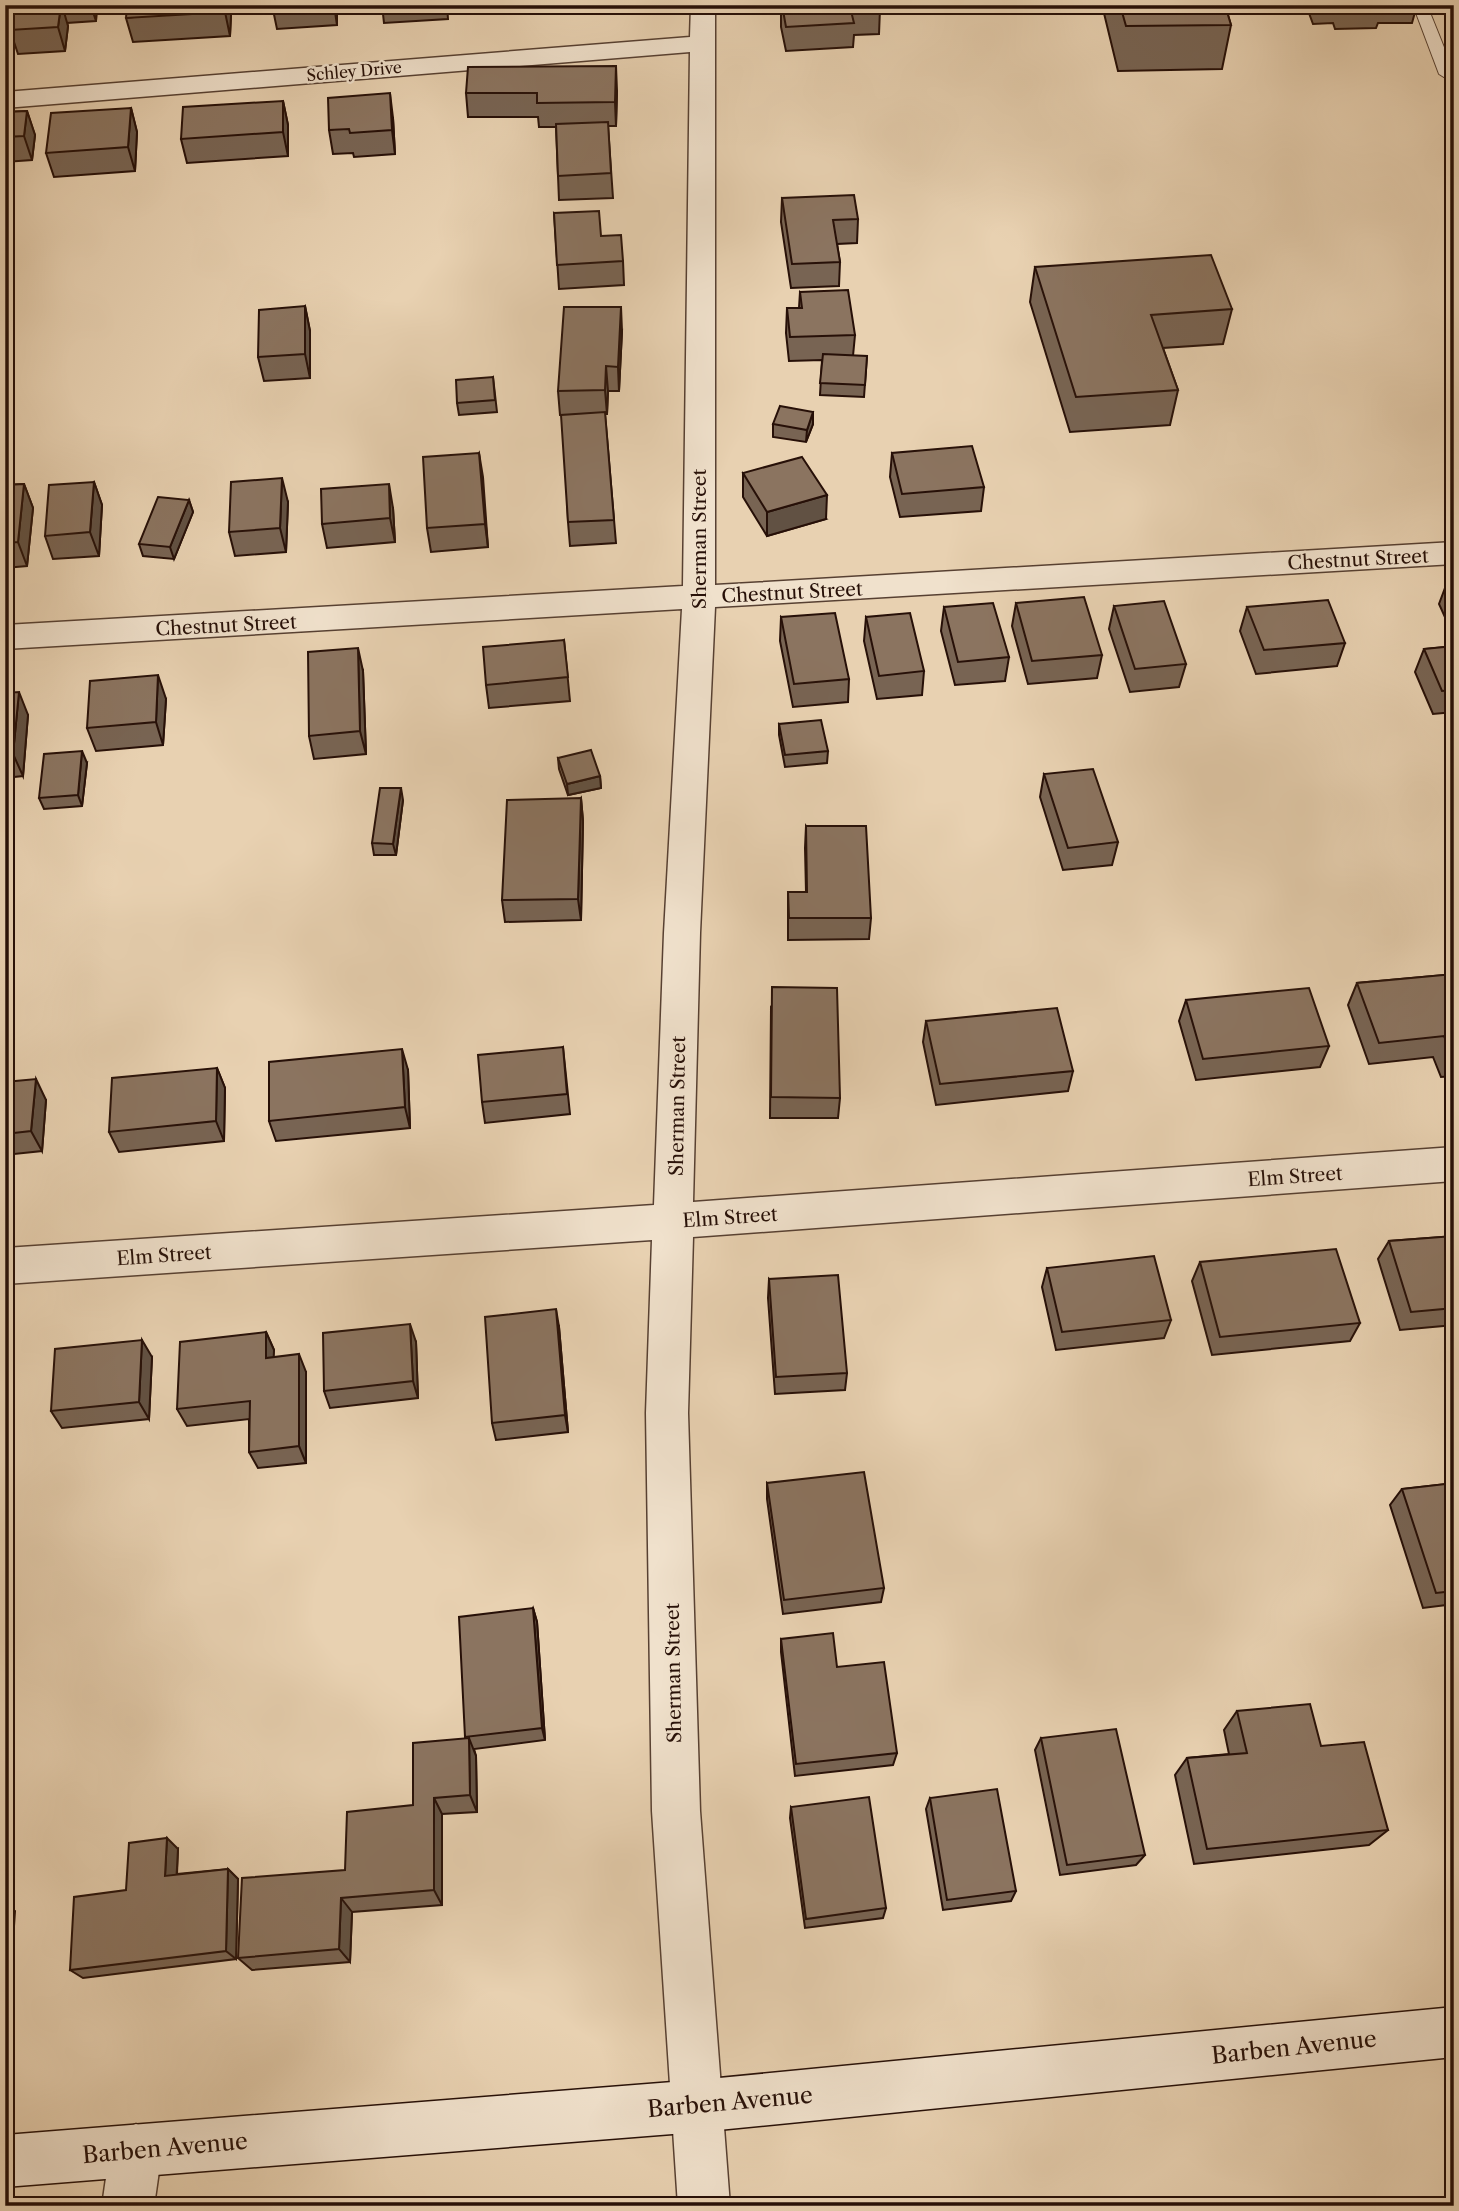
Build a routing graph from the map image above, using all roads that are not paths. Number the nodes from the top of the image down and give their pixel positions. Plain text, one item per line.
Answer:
1 (703, 5) edge
2 (1420, 5) edge
3 (702, 44) junction
4 (1447, 74) dead end
5 (5, 100) edge
6 (1454, 553) edge
7 (699, 598) junction
8 (5, 637) edge
9 (1454, 1164) edge
10 (674, 1221) junction
11 (5, 1266) edge
12 (1454, 2032) edge
13 (698, 2106) junction
14 (136, 2150) junction
15 (5, 2161) edge
16 (128, 2206) edge
17 (704, 2206) edge

1 - 3 street, Sherman Street
2 - 4 lane
3 - 5 street, Schley Drive
3 - 7 street, Sherman Street
6 - 7 street, Chestnut Street
7 - 8 street, Chestnut Street
7 - 10 street, Sherman Street
9 - 10 street, Elm Street
10 - 11 street, Elm Street
10 - 13 street, Sherman Street
12 - 13 street, Barben Avenue
13 - 14 street, Barben Avenue
13 - 17 street, Sherman Street
14 - 15 street, Barben Avenue
14 - 16 street

